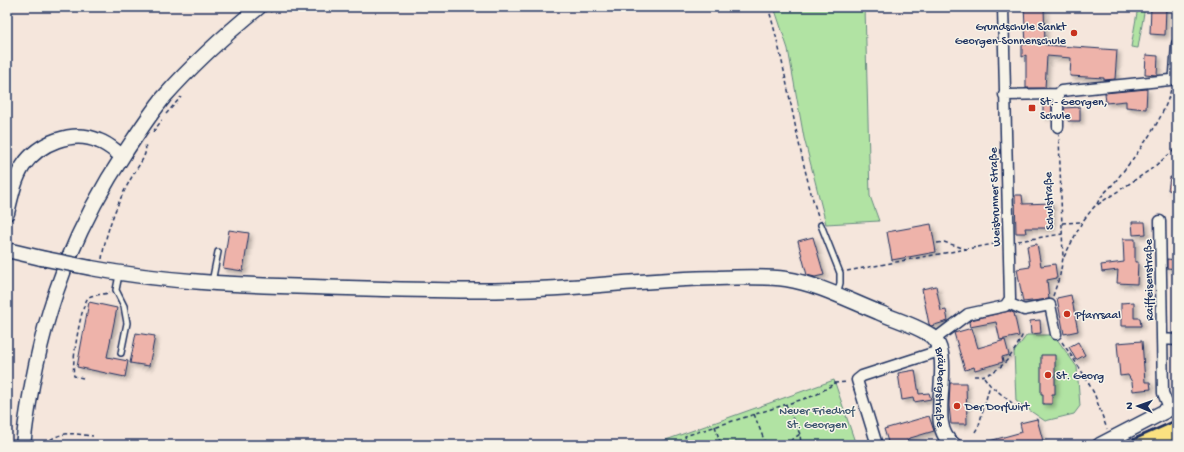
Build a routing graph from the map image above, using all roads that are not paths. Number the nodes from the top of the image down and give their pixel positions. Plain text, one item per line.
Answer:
1 (1003, 7) edge
2 (264, 10) edge
3 (1177, 44) edge
4 (1058, 94) junction
5 (1004, 95) junction
6 (1058, 128) road end
7 (122, 156) junction
8 (7, 213) edge
9 (1160, 221) dead end
10 (821, 225) road end
11 (7, 250) edge
12 (218, 252) dead end
13 (120, 273) junction
14 (212, 283) junction
15 (836, 295) junction
16 (1008, 303) junction
17 (1056, 334) road end
18 (1162, 339) junction
19 (1177, 340) edge
20 (937, 345) junction
21 (121, 353) dead end
22 (1173, 407) edge
23 (1177, 430) edge
24 (1105, 442) edge
25 (947, 444) edge
26 (23, 445) edge
27 (878, 445) edge
28 (1141, 445) edge

1 - 5 street, Weisbrunner Straße
2 - 7 street
3 - 4 street
4 - 5 street
4 - 6 street
5 - 16 street, Weisbrunner Straße
7 - 8 street
7 - 26 street
9 - 18 street, Raiffeisenstraße
10 - 15 lane
11 - 13 street, Bräubergstraße, bridge
12 - 14 lane
13 - 14 street, Bräubergstraße
13 - 21 lane
14 - 15 street, Bräubergstraße
15 - 20 street, Bräubergstraße
16 - 17 street
16 - 20 street
18 - 19 street
18 - 22 street, Raiffeisenstraße
20 - 25 street, Bräubergstraße
20 - 27 street
22 - 24 street
23 - 28 main road

